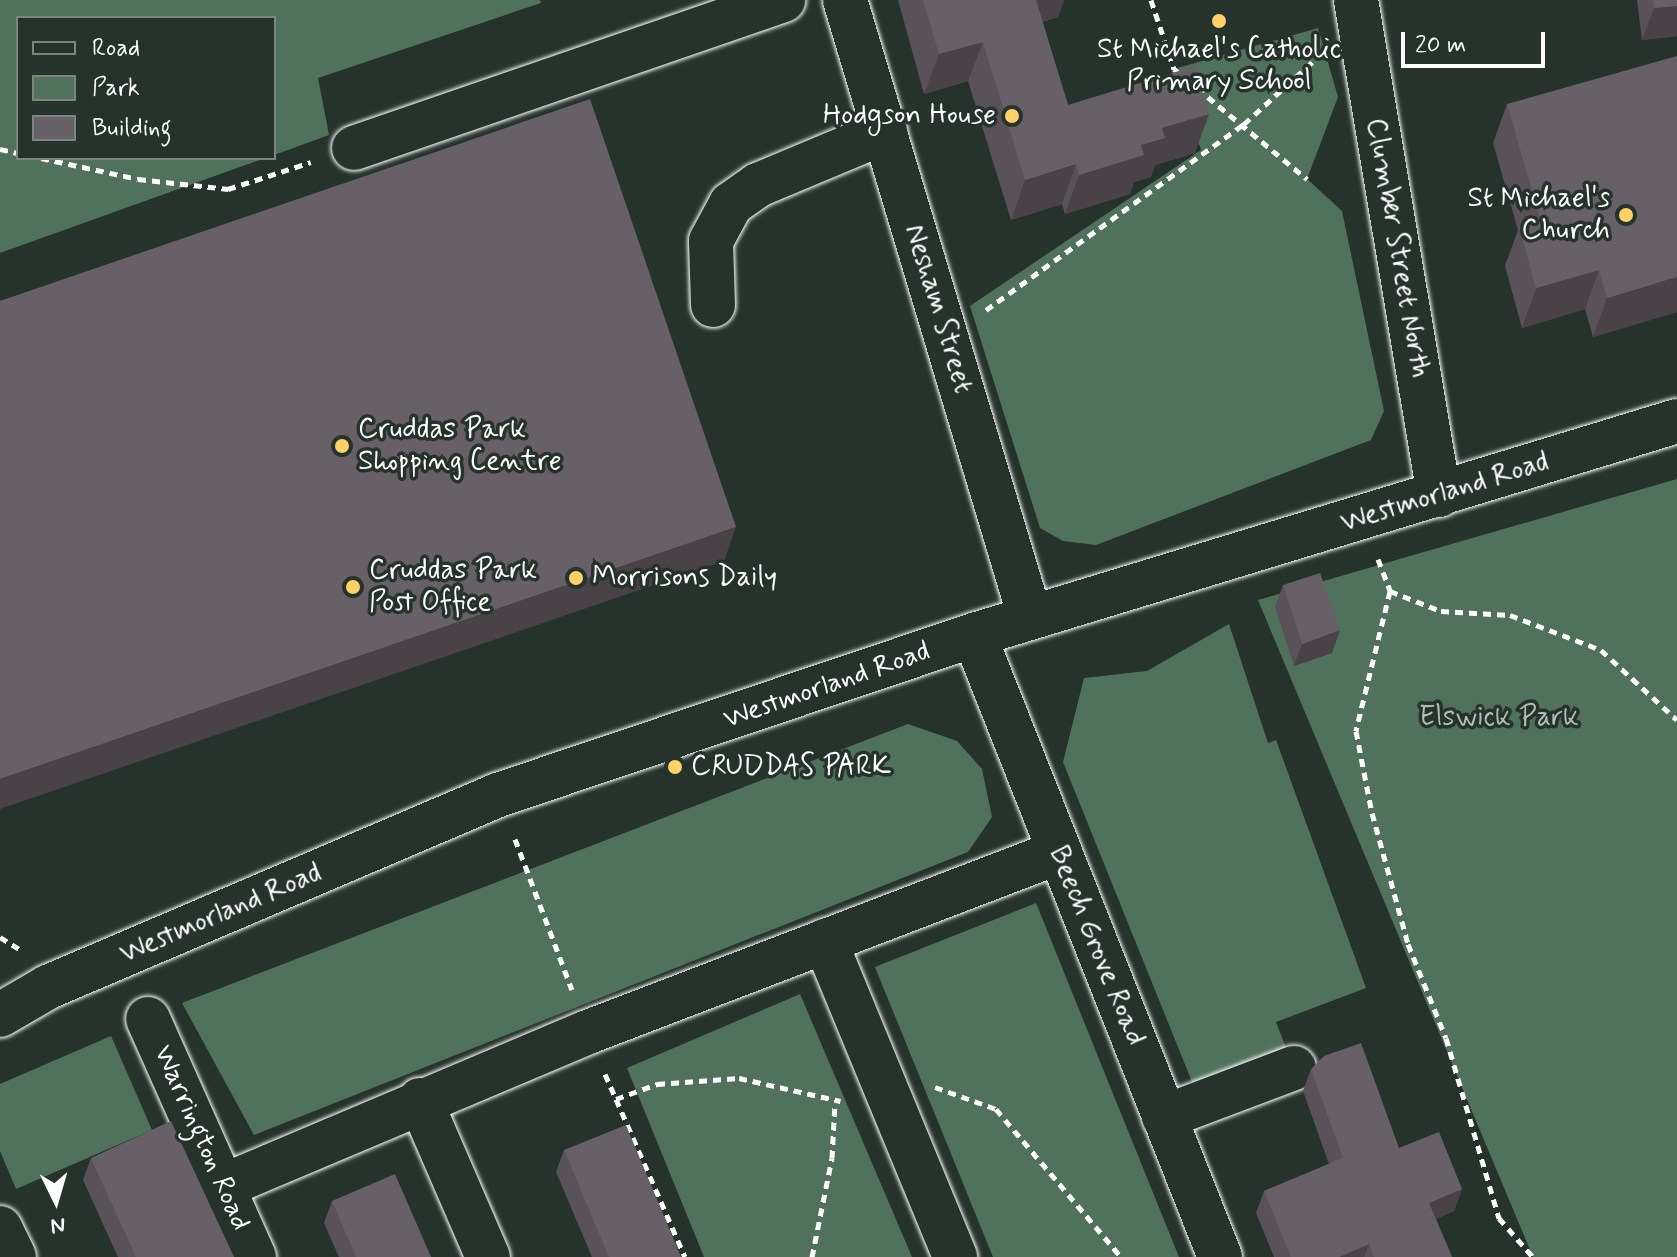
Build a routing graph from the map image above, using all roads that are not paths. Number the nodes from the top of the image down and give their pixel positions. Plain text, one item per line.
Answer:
1 (783, 0) edge
2 (845, 0) edge
3 (1358, 10) edge
4 (885, 132) junction
5 (354, 148) road end
6 (713, 305) dead end
7 (1677, 421) edge
8 (1439, 495) junction
9 (1030, 617) junction
10 (974, 635) junction
11 (1059, 852) junction
12 (825, 941) junction
13 (0, 1015) edge
14 (148, 1019) dead end
15 (1294, 1068) dead end
16 (420, 1100) junction
17 (1164, 1117) junction
18 (221, 1187) junction
19 (0, 1228) edge
20 (14, 1257) edge
21 (254, 1257) edge
22 (488, 1257) edge
23 (955, 1257) edge
24 (1220, 1257) edge

1 - 5 street
2 - 4 street, Nesham Street
3 - 8 street, Clumber Street North
4 - 6 street
4 - 9 street, Nesham Street
7 - 8 street, Westmorland Road
8 - 9 street, Westmorland Road
9 - 10 street, Westmorland Road
10 - 11 street, Beech Grove Road
10 - 13 street, Westmorland Road
11 - 12 street
11 - 17 street, Beech Grove Road
12 - 16 street
12 - 23 street
14 - 18 street, Warrington Road
15 - 17 street
16 - 18 street
16 - 22 street
17 - 24 street, Beech Grove Road
18 - 21 street, Warrington Road
19 - 20 street

